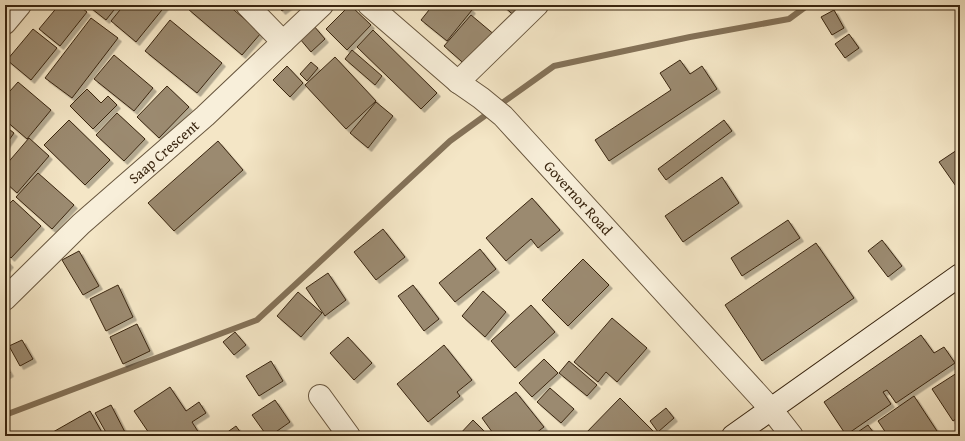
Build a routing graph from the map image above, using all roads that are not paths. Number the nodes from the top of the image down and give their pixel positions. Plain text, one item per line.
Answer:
1 (20, 5) edge
2 (247, 5) edge
3 (322, 5) edge
4 (369, 5) edge
5 (537, 5) edge
6 (5, 23) edge
7 (283, 42) junction
8 (458, 82) junction
9 (960, 275) edge
10 (5, 299) edge
11 (320, 396) dead end
12 (770, 409) junction
13 (349, 436) edge
14 (733, 436) edge
15 (792, 436) edge

1 - 6 street
2 - 7 street
3 - 7 street, Saap Crescent
4 - 8 street, Governor Road
5 - 8 street
7 - 10 street, Saap Crescent
8 - 12 street, Governor Road
9 - 12 street
11 - 13 street
12 - 14 street
12 - 15 street, Governor Road

